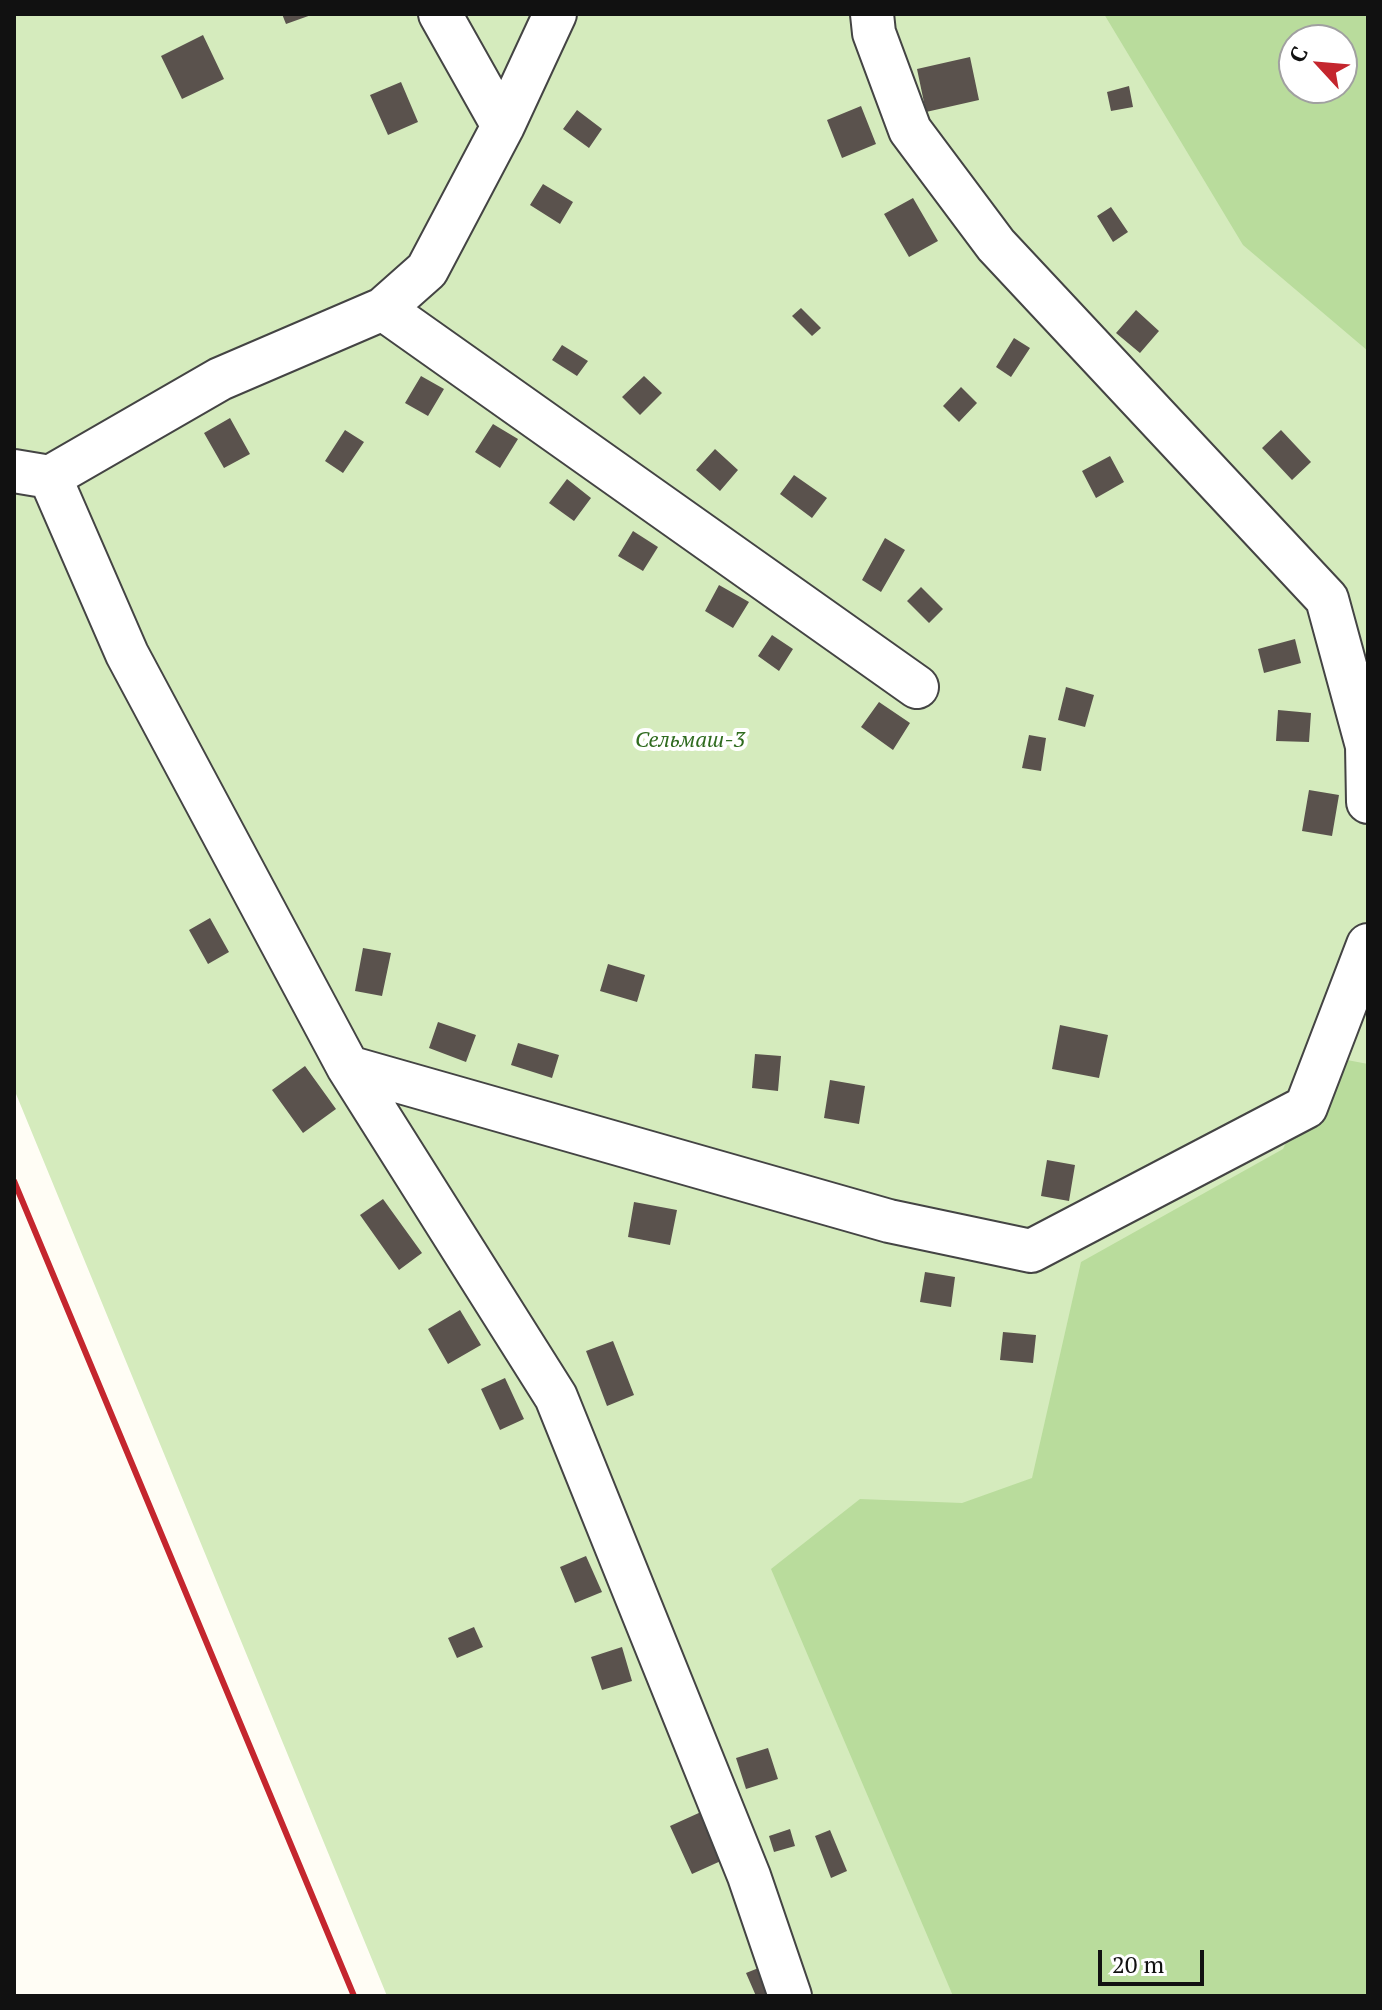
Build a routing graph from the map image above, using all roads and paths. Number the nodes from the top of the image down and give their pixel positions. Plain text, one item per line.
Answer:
1 (440, 14) edge
2 (555, 14) edge
3 (872, 14) edge
4 (503, 126) junction
5 (383, 309) junction
6 (32, 474) edge
7 (917, 687) dead end
8 (1368, 802) edge
9 (1368, 945) edge
10 (348, 1067) junction
11 (790, 1996) edge

1 - 4 lane
2 - 4 lane
3 - 8 lane
4 - 5 lane
5 - 6 lane
5 - 7 lane
6 - 10 lane
9 - 10 lane
10 - 11 lane

